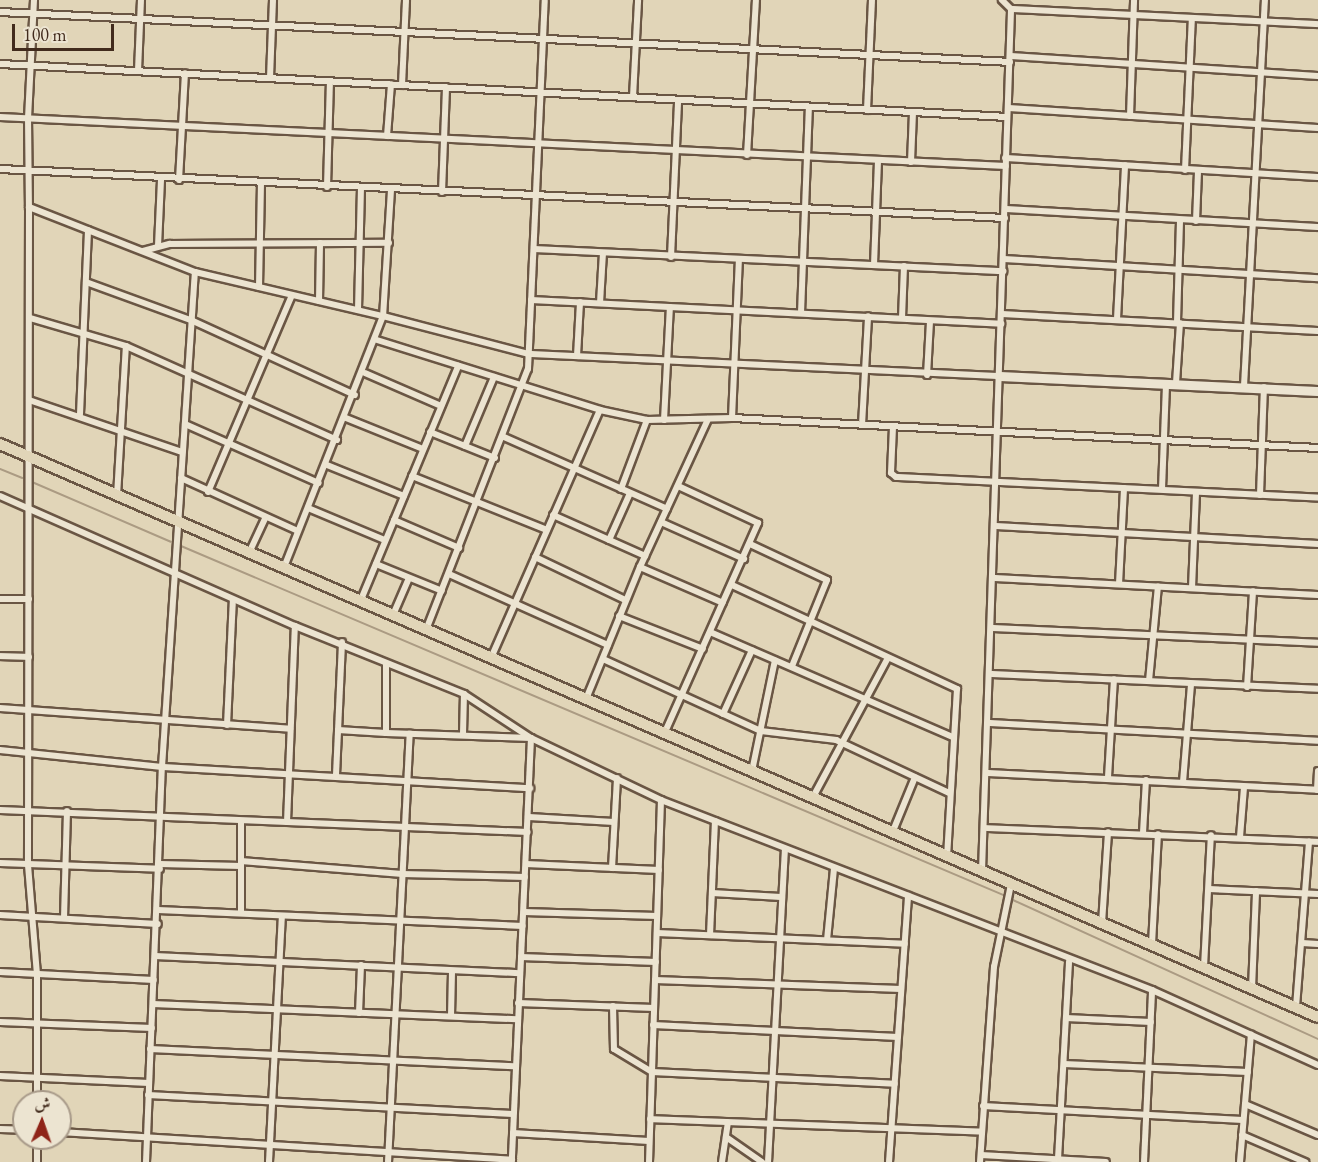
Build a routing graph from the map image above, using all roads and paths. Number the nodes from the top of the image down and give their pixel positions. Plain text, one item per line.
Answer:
1 (34, 0) edge
2 (141, 0) edge
3 (273, 0) edge
4 (406, 0) edge
5 (545, 0) edge
6 (638, 0) edge
7 (756, 0) edge
8 (872, 0) edge
9 (1002, 0) edge
10 (1134, 0) edge
11 (1265, 0) edge
12 (1011, 9) junction
13 (0, 12) edge
14 (34, 13) junction
15 (1134, 15) junction
16 (141, 18) junction
17 (1192, 18) junction
18 (1263, 21) junction
19 (1318, 24) edge
20 (272, 25) junction
21 (405, 31) junction
22 (543, 38) junction
23 (636, 44) junction
24 (753, 49) junction
25 (869, 55) junction
26 (1010, 59) junction
27 (1131, 63) junction
28 (0, 64) edge
29 (31, 65) junction
30 (1190, 66) junction
31 (138, 71) junction
32 (1262, 72) junction
33 (185, 73) junction
34 (1318, 76) edge
35 (270, 78) junction
36 (330, 81) junction
37 (391, 84) junction
38 (402, 85) junction
39 (446, 87) junction
40 (541, 92) junction
41 (633, 97) junction
42 (678, 100) junction
43 (750, 104) junction
44 (809, 107) junction
45 (1008, 108) junction
46 (867, 110) junction
47 (913, 112) junction
48 (1130, 116) junction
49 (0, 117) edge
50 (28, 117) junction
51 (1007, 117) junction
52 (1188, 119) junction
53 (182, 125) junction
54 (1258, 125) junction
55 (1318, 128) edge
56 (329, 132) junction
57 (387, 136) junction
58 (444, 139) junction
59 (538, 143) junction
60 (676, 151) junction
61 (747, 155) junction
62 (808, 158) junction
63 (1005, 158) junction
64 (878, 161) junction
65 (911, 162) junction
66 (1125, 165) junction
67 (1005, 166) junction
68 (0, 169) edge
69 (1185, 170) junction
70 (1198, 171) junction
71 (27, 172) junction
72 (1257, 174) junction
73 (1318, 177) edge
74 (161, 179) junction
75 (179, 180) junction
76 (261, 184) junction
77 (327, 187) junction
78 (361, 189) junction
79 (391, 190) junction
80 (442, 192) junction
81 (536, 197) junction
82 (674, 203) junction
83 (29, 207) junction
84 (806, 209) junction
85 (1005, 209) junction
86 (876, 213) junction
87 (1123, 215) junction
88 (1005, 218) junction
89 (1180, 221) junction
90 (1196, 221) junction
91 (1254, 222) junction
92 (1318, 227) edge
93 (88, 230) junction
94 (360, 242) junction
95 (261, 243) junction
96 (320, 243) junction
97 (388, 243) junction
98 (158, 246) junction
99 (534, 249) junction
100 (143, 251) junction
101 (603, 253) junction
102 (671, 257) junction
103 (1004, 259) junction
104 (740, 260) junction
105 (804, 261) junction
106 (874, 265) junction
107 (1120, 265) junction
108 (904, 266) junction
109 (1177, 269) junction
110 (1003, 271) junction
111 (195, 272) junction
112 (1252, 273) junction
113 (1318, 278) edge
114 (86, 282) junction
115 (259, 287) junction
116 (292, 294) junction
117 (531, 300) junction
118 (320, 301) junction
119 (580, 302) junction
120 (600, 303) junction
121 (670, 307) junction
122 (358, 310) junction
123 (738, 311) junction
124 (801, 313) junction
125 (1002, 314) junction
126 (384, 316) junction
127 (868, 316) junction
128 (30, 318) junction
129 (902, 318) junction
130 (1117, 319) junction
131 (193, 321) junction
132 (930, 321) junction
133 (1178, 323) junction
134 (1001, 324) junction
135 (1248, 327) junction
136 (1318, 331) edge
137 (82, 332) junction
138 (377, 340) junction
139 (126, 346) junction
140 (529, 354) junction
141 (267, 356) junction
142 (577, 356) junction
143 (667, 361) junction
144 (458, 366) junction
145 (735, 366) junction
146 (188, 371) junction
147 (865, 372) junction
148 (364, 373) junction
149 (927, 375) junction
150 (999, 376) junction
151 (494, 377) junction
152 (1171, 382) junction
153 (523, 386) junction
154 (1244, 386) junction
155 (1264, 387) junction
156 (1318, 391) edge
157 (355, 395) junction
158 (29, 400) junction
159 (247, 402) junction
160 (441, 406) junction
161 (600, 410) junction
162 (80, 414) junction
163 (346, 418) junction
164 (732, 418) junction
165 (708, 419) junction
166 (647, 420) junction
167 (664, 420) junction
168 (185, 424) junction
169 (862, 425) junction
170 (892, 426) junction
171 (121, 430) junction
172 (998, 431) junction
173 (430, 432) junction
174 (504, 437) junction
175 (337, 440) junction
176 (1164, 442) junction
177 (0, 444) edge
178 (229, 444) junction
179 (465, 446) junction
180 (1262, 446) junction
181 (1318, 448) edge
182 (423, 449) junction
183 (182, 452) junction
184 (27, 456) junction
185 (495, 458) junction
186 (327, 465) junction
187 (574, 468) junction
188 (412, 476) junction
189 (181, 478) junction
190 (996, 482) junction
191 (319, 483) junction
192 (678, 486) junction
193 (1124, 488) junction
194 (621, 489) junction
195 (1162, 489) junction
196 (208, 492) junction
197 (1196, 492) junction
198 (630, 493) junction
199 (1260, 495) junction
200 (0, 496) edge
201 (117, 496) junction
202 (404, 496) junction
203 (1318, 498) edge
204 (478, 502) junction
205 (308, 508) junction
206 (667, 509) junction
207 (27, 510) junction
208 (554, 515) junction
209 (265, 518) junction
210 (394, 520) junction
211 (178, 522) junction
212 (661, 522) junction
213 (996, 526) junction
214 (547, 530) junction
215 (298, 531) junction
216 (1122, 533) junction
217 (1194, 537) junction
218 (385, 540) junction
219 (609, 540) junction
220 (750, 544) junction
221 (1318, 544) edge
222 (459, 548) junction
223 (249, 553) junction
224 (645, 556) junction
225 (535, 557) junction
226 (744, 559) junction
227 (376, 564) junction
228 (640, 567) junction
229 (283, 568) junction
230 (176, 571) junction
231 (449, 574) junction
232 (409, 578) junction
233 (995, 579) junction
234 (1119, 584) junction
235 (732, 585) junction
236 (1158, 586) junction
237 (1192, 588) junction
238 (442, 591) junction
239 (1253, 591) junction
240 (1318, 595) edge
241 (0, 599) edge
242 (29, 599) junction
243 (233, 600) junction
244 (625, 600) junction
245 (360, 602) junction
246 (515, 602) junction
247 (723, 603) junction
248 (393, 615) junction
249 (619, 616) junction
250 (812, 622) junction
251 (295, 626) junction
252 (993, 628) junction
253 (426, 630) junction
254 (710, 632) junction
255 (1154, 634) junction
256 (1250, 640) junction
257 (342, 642) junction
258 (1318, 644) edge
259 (608, 645) junction
260 (703, 649) junction
261 (752, 650) junction
262 (0, 656) edge
263 (29, 657) junction
264 (491, 658) junction
265 (888, 658) junction
266 (603, 659) junction
267 (775, 660) junction
268 (386, 664) junction
269 (792, 666) junction
270 (992, 674) junction
271 (1114, 679) junction
272 (1149, 681) junction
273 (1191, 684) junction
274 (1247, 687) junction
275 (1318, 689) edge
276 (464, 694) junction
277 (682, 695) junction
278 (867, 697) junction
279 (586, 699) junction
280 (0, 708) edge
281 (29, 709) junction
282 (723, 714) junction
283 (165, 720) junction
284 (990, 723) junction
285 (227, 725) junction
286 (290, 729) junction
287 (1111, 729) junction
288 (338, 730) junction
289 (761, 731) junction
290 (665, 732) junction
291 (1185, 732) junction
292 (386, 733) junction
293 (410, 734) junction
294 (463, 734) junction
295 (953, 737) junction
296 (531, 738) junction
297 (1318, 741) edge
298 (841, 742) junction
299 (0, 750) edge
300 (30, 752) junction
301 (162, 767) junction
302 (752, 771) junction
303 (1318, 771) edge
304 (988, 773) junction
305 (288, 774) junction
306 (336, 775) junction
307 (915, 777) junction
308 (1108, 777) junction
309 (617, 778) junction
310 (408, 780) junction
311 (1146, 780) junction
312 (1183, 782) junction
313 (1244, 787) junction
314 (530, 788) junction
315 (1318, 790) edge
316 (949, 794) junction
317 (813, 796) junction
318 (661, 800) junction
319 (0, 810) edge
320 (30, 810) junction
321 (67, 811) junction
322 (161, 816) junction
323 (529, 818) junction
324 (240, 821) junction
325 (714, 821) junction
326 (287, 822) junction
327 (614, 822) junction
328 (405, 828) junction
329 (985, 828) junction
330 (893, 831) junction
331 (528, 832) junction
332 (1108, 832) junction
333 (1143, 833) junction
334 (1158, 834) junction
335 (1211, 835) junction
336 (1240, 837) junction
337 (1309, 842) junction
338 (1318, 842) edge
339 (785, 849) junction
340 (947, 858) junction
341 (0, 863) edge
342 (241, 864) junction
343 (526, 864) junction
344 (28, 865) junction
345 (66, 866) junction
346 (160, 866) junction
347 (612, 868) junction
348 (659, 870) junction
349 (834, 870) junction
350 (982, 871) junction
351 (402, 874) junction
352 (525, 877) junction
353 (1011, 884) junction
354 (1209, 889) junction
355 (1256, 891) junction
356 (712, 893) junction
357 (1306, 894) junction
358 (1318, 894) edge
359 (908, 896) junction
360 (781, 897) junction
361 (158, 910) junction
362 (524, 912) junction
363 (241, 914) junction
364 (0, 915) edge
365 (282, 916) junction
366 (657, 916) junction
367 (32, 917) junction
368 (64, 918) junction
369 (399, 921) junction
370 (1102, 923) junction
371 (158, 924) junction
372 (523, 926) junction
373 (657, 933) junction
374 (1000, 933) junction
375 (710, 935) junction
376 (778, 938) junction
377 (827, 940) junction
378 (1302, 943) junction
379 (904, 944) junction
380 (1152, 944) junction
381 (1318, 944) edge
382 (155, 956) junction
383 (521, 957) junction
384 (281, 961) junction
385 (1069, 961) junction
386 (656, 962) junction
387 (361, 965) junction
388 (398, 967) junction
389 (1204, 967) junction
390 (452, 971) junction
391 (0, 972) edge
392 (520, 973) junction
393 (37, 974) junction
394 (154, 980) junction
395 (655, 980) junction
396 (777, 984) junction
397 (1252, 988) junction
398 (901, 989) junction
399 (1152, 990) junction
400 (518, 1003) junction
401 (153, 1004) junction
402 (613, 1006) junction
403 (1296, 1007) junction
404 (654, 1008) junction
405 (278, 1009) junction
406 (359, 1012) junction
407 (394, 1014) junction
408 (451, 1016) junction
409 (1318, 1017) edge
410 (1066, 1018) junction
411 (517, 1019) junction
412 (0, 1022) edge
413 (1151, 1022) junction
414 (37, 1024) junction
415 (653, 1025) junction
416 (152, 1028) junction
417 (776, 1032) junction
418 (1251, 1034) junction
419 (898, 1037) junction
420 (150, 1049) junction
421 (274, 1054) junction
422 (393, 1060) junction
423 (1064, 1064) junction
424 (1318, 1065) edge
425 (514, 1066) junction
426 (1148, 1066) junction
427 (652, 1071) junction
428 (1248, 1072) junction
429 (0, 1076) edge
430 (37, 1078) junction
431 (773, 1078) junction
432 (149, 1083) junction
433 (895, 1084) junction
434 (37, 1090) edge
435 (148, 1095) junction
436 (273, 1102) junction
437 (1245, 1104) junction
438 (983, 1106) junction
439 (390, 1109) junction
440 (1060, 1110) junction
441 (513, 1114) junction
442 (1146, 1115) junction
443 (650, 1119) junction
444 (1243, 1120) junction
445 (728, 1122) junction
446 (770, 1124) junction
447 (892, 1128) junction
448 (982, 1132) junction
449 (72, 1133) edge
450 (513, 1133) junction
451 (1242, 1135) junction
452 (1318, 1135) edge
453 (726, 1137) junction
454 (147, 1138) junction
455 (649, 1141) junction
456 (270, 1147) junction
457 (388, 1154) junction
458 (980, 1158) edge
459 (1058, 1159) junction
460 (513, 1161) edge
461 (146, 1162) edge
462 (269, 1162) edge
463 (388, 1162) edge
464 (649, 1162) edge
465 (722, 1162) edge
466 (762, 1162) edge
467 (768, 1162) edge
468 (889, 1162) edge
469 (1106, 1162) edge
470 (1144, 1162) edge
471 (1240, 1162) edge
472 (1305, 1162) edge

1 - 14 street
2 - 16 street
3 - 20 street
4 - 21 street
5 - 22 street
6 - 23 street
7 - 24 street
8 - 25 street
9 - 12 street
10 - 15 street
11 - 18 street
12 - 15 street
12 - 26 street
13 - 14 street
14 - 16 street
14 - 29 street
15 - 17 street
15 - 27 street
16 - 20 street
16 - 31 street
17 - 18 street
17 - 30 street
18 - 19 street
18 - 32 street
20 - 21 street
20 - 35 street
21 - 22 street
21 - 38 street
22 - 23 street
22 - 40 street
23 - 24 street
23 - 41 street
24 - 25 street
24 - 43 street
25 - 26 street
25 - 46 street
26 - 27 street
26 - 45 street
27 - 30 street
27 - 48 street
28 - 29 street
29 - 31 street
29 - 50 street
30 - 32 street
30 - 52 street
31 - 33 street
32 - 34 street
32 - 54 street
33 - 35 street
33 - 53 street
35 - 36 street
36 - 37 street
36 - 56 street
37 - 38 street
37 - 57 street
38 - 39 street
39 - 40 street
39 - 58 street
40 - 41 street
40 - 59 street
41 - 42 street
42 - 43 street
42 - 60 street
43 - 44 street
43 - 61 street
44 - 46 street
44 - 62 street
45 - 48 street
45 - 51 street
46 - 47 street
47 - 51 street
47 - 65 street
48 - 52 street
49 - 50 street
50 - 53 street
50 - 71 street
51 - 63 street
52 - 54 street
52 - 69 street
53 - 56 street
53 - 75 street
54 - 55 street
54 - 72 street
56 - 57 street
56 - 77 street
57 - 58 street
58 - 59 street
58 - 80 street
59 - 60 street
59 - 81 street
60 - 61 street
60 - 82 street
61 - 62 street
62 - 64 street
62 - 84 street
63 - 66 street
63 - 67 street
64 - 65 street
64 - 86 street
65 - 67 street
66 - 69 street
66 - 87 street
67 - 85 street
68 - 71 street
69 - 70 street
70 - 72 street
70 - 90 street
71 - 74 street
71 - 83 street
72 - 73 street
72 - 91 street
74 - 75 street
74 - 98 street
75 - 76 street
76 - 77 street
76 - 95 street
77 - 78 street
78 - 79 street
78 - 94 street
79 - 80 street
79 - 97 street
80 - 81 street
81 - 82 street
81 - 99 street
82 - 84 street
82 - 102 street
83 - 93 street
83 - 128 street
84 - 86 street
84 - 105 street
85 - 87 street
85 - 88 street
86 - 88 street
86 - 106 street
87 - 89 street
87 - 107 street
88 - 103 street
89 - 90 street
89 - 109 street
90 - 91 street
91 - 92 street
91 - 112 street
93 - 100 street
93 - 114 street
94 - 96 street
94 - 97 street
94 - 122 street
95 - 96 street
95 - 98 street
95 - 115 street
96 - 118 street
97 - 126 street
98 - 100 street
99 - 101 street
99 - 117 street
100 - 111 street
101 - 102 street
101 - 120 street
102 - 104 street
103 - 107 street
103 - 110 street
104 - 105 street
104 - 123 street
105 - 106 street
105 - 124 street
106 - 108 street
107 - 109 street
107 - 130 street
108 - 110 street
108 - 129 street
109 - 112 street
109 - 133 street
110 - 125 street
111 - 115 street
111 - 131 street
112 - 113 street
112 - 135 street
114 - 131 street
114 - 137 street
115 - 116 street
116 - 118 street
116 - 141 street
117 - 119 street
117 - 140 street
118 - 122 street
119 - 120 street
119 - 142 street
120 - 121 street
121 - 123 street
121 - 143 street
122 - 126 street
123 - 124 street
123 - 145 street
124 - 127 street
125 - 130 street
125 - 134 street
126 - 138 street
126 - 140 street
127 - 129 street
127 - 147 street
128 - 137 street
128 - 158 street
129 - 132 street
130 - 133 street
131 - 141 street
131 - 146 street
132 - 134 street
132 - 149 street
133 - 135 street
133 - 152 street
134 - 150 street
135 - 136 street
135 - 154 street
137 - 139 street
137 - 162 street
138 - 144 street
138 - 148 street
139 - 146 street
139 - 171 street
140 - 142 street
140 - 153 street
141 - 157 street
141 - 159 street
142 - 143 street
143 - 145 street
143 - 167 street
144 - 151 street
144 - 160 street
145 - 147 street
145 - 164 street
146 - 159 street
146 - 168 street
147 - 149 street
147 - 169 street
148 - 157 street
148 - 160 street
149 - 150 street
150 - 152 street
150 - 172 street
151 - 153 street
151 - 179 street
152 - 154 street
152 - 176 street
153 - 161 street
153 - 174 street
154 - 155 street
155 - 156 street
155 - 180 street
157 - 163 street
158 - 162 street
158 - 184 street
159 - 175 street
159 - 178 street
160 - 173 street
161 - 166 street
161 - 187 street
162 - 171 street
163 - 175 street
163 - 182 street
164 - 165 street
164 - 169 street
165 - 167 street
165 - 192 street
166 - 167 street
166 - 194 street
168 - 178 street
168 - 183 street
169 - 170 street
170 - 172 street
170 - 190 street
171 - 183 street
171 - 201 street
172 - 176 street
172 - 190 street
173 - 179 street
173 - 182 street
174 - 185 street
174 - 187 street
175 - 186 street
176 - 180 street
176 - 195 street
177 - 184 main road
178 - 191 street
178 - 196 street
179 - 185 street
180 - 181 street
180 - 199 street
182 - 188 street
183 - 189 street
184 - 201 main road
184 - 207 street
185 - 204 street
186 - 191 street
186 - 202 street
187 - 194 street
187 - 208 street
188 - 202 street
188 - 204 street
189 - 196 street
189 - 211 street
190 - 193 street
190 - 213 street
191 - 205 street
192 - 206 street
192 - 220 street
193 - 195 street
193 - 216 street
194 - 198 street
195 - 197 street
196 - 209 street
197 - 199 street
197 - 217 street
198 - 206 street
198 - 219 street
199 - 203 street
200 - 207 street
201 - 211 main road
202 - 210 street
204 - 214 street
204 - 222 street
205 - 215 street
205 - 218 street
206 - 212 street
207 - 230 street
207 - 242 street
208 - 214 street
208 - 219 street
209 - 215 street
209 - 223 street
210 - 218 street
210 - 222 street
211 - 223 main road
211 - 230 street
212 - 224 street
212 - 226 street
213 - 216 street
213 - 233 street
214 - 225 street
215 - 229 street
216 - 217 street
216 - 234 street
217 - 221 street
217 - 237 street
218 - 227 street
219 - 224 street
220 - 226 street
220 - 250 street
222 - 231 street
223 - 229 main road
224 - 228 street
225 - 244 street
225 - 246 street
226 - 235 street
227 - 232 street
227 - 245 street
228 - 244 street
228 - 247 street
229 - 245 main road
230 - 243 street
230 - 283 street
231 - 238 street
231 - 246 street
232 - 238 street
232 - 248 street
233 - 234 street
233 - 252 street
234 - 236 street
235 - 247 street
235 - 250 street
236 - 237 street
236 - 255 street
237 - 239 street
238 - 253 street
239 - 240 street
239 - 256 street
241 - 242 street
242 - 263 street
243 - 251 street
243 - 285 street
244 - 249 street
245 - 248 main road
246 - 259 street
246 - 264 street
247 - 254 street
248 - 253 main road
249 - 259 street
249 - 260 street
250 - 265 street
250 - 269 street
251 - 257 street
251 - 286 street
252 - 255 street
252 - 270 street
253 - 264 main road
254 - 260 street
254 - 261 street
255 - 256 street
255 - 272 street
256 - 258 street
256 - 274 street
257 - 268 street
257 - 288 street
259 - 266 street
260 - 277 street
261 - 267 street
261 - 282 street
262 - 263 street
263 - 281 street
264 - 279 main road
265 - 278 street
265 - 295 street
266 - 277 street
266 - 279 street
267 - 269 street
267 - 289 street
268 - 276 street
268 - 292 street
269 - 278 street
270 - 271 street
270 - 284 street
271 - 272 street
271 - 287 street
272 - 273 street
273 - 274 street
273 - 291 street
274 - 275 street
276 - 294 street
276 - 296 street
277 - 282 street
277 - 290 street
278 - 295 street
278 - 298 street
279 - 290 main road
280 - 281 street
281 - 283 street
281 - 300 street
282 - 289 street
283 - 285 street
283 - 301 street
284 - 287 street
284 - 304 street
285 - 286 street
286 - 305 street
287 - 291 street
287 - 308 street
288 - 292 street
288 - 306 street
289 - 298 street
289 - 302 street
290 - 302 main road
291 - 297 street
291 - 312 street
292 - 293 street
293 - 294 street
293 - 310 street
294 - 296 street
295 - 316 street
296 - 309 street
296 - 314 street
298 - 307 street
298 - 317 street
299 - 300 street
300 - 301 street
300 - 320 street
301 - 305 street
301 - 322 street
302 - 317 main road
303 - 315 street
304 - 308 street
304 - 329 street
305 - 306 street
305 - 326 street
306 - 310 street
307 - 316 street
307 - 330 street
308 - 311 street
309 - 318 street
309 - 327 street
310 - 314 street
310 - 328 street
311 - 312 street
311 - 333 street
312 - 313 street
313 - 315 street
313 - 336 street
314 - 323 street
316 - 340 street
317 - 330 main road
318 - 325 street
318 - 348 street
319 - 320 street
320 - 321 street
320 - 344 street
321 - 322 street
321 - 345 street
322 - 324 street
322 - 346 street
323 - 327 street
323 - 331 street
324 - 326 street
324 - 342 street
325 - 339 street
325 - 356 street
326 - 328 street
327 - 347 street
328 - 331 street
328 - 351 street
329 - 332 street
329 - 350 street
330 - 340 main road
331 - 343 street
332 - 333 street
332 - 370 street
333 - 334 street
334 - 335 street
334 - 380 street
335 - 336 street
335 - 354 street
336 - 337 street
337 - 338 street
337 - 357 street
339 - 349 street
339 - 360 street
340 - 350 main road
341 - 344 street
342 - 346 street
342 - 351 street
342 - 363 street
343 - 347 street
343 - 352 street
344 - 345 street
344 - 367 street
345 - 346 street
345 - 368 street
346 - 361 street
347 - 348 street
348 - 366 street
349 - 359 street
349 - 377 street
350 - 353 main road
351 - 352 street
351 - 369 street
352 - 362 street
353 - 370 main road
353 - 374 street
354 - 355 street
354 - 389 street
355 - 357 street
355 - 397 street
356 - 360 street
356 - 375 street
357 - 358 street
357 - 378 street
359 - 374 street
359 - 379 street
360 - 376 street
361 - 363 street
361 - 371 street
362 - 366 street
362 - 372 street
363 - 365 street
364 - 367 street
365 - 369 street
365 - 384 street
366 - 373 street
367 - 368 street
367 - 393 street
368 - 371 street
369 - 372 street
369 - 388 street
370 - 380 main road
371 - 382 street
372 - 383 street
373 - 375 street
373 - 386 street
374 - 385 street
374 - 438 street
375 - 376 street
376 - 377 street
376 - 396 street
377 - 379 street
378 - 381 street
378 - 403 street
379 - 398 street
380 - 389 main road
382 - 384 street
382 - 394 street
383 - 386 street
383 - 392 street
384 - 387 street
384 - 405 street
385 - 399 street
385 - 410 street
386 - 395 street
387 - 388 street
387 - 406 street
388 - 390 street
388 - 407 street
389 - 397 main road
390 - 392 street
390 - 408 street
391 - 393 street
392 - 400 street
393 - 394 street
393 - 414 street
394 - 401 street
395 - 396 street
395 - 404 street
396 - 398 street
396 - 417 street
397 - 403 main road
398 - 419 street
399 - 413 street
399 - 418 street
400 - 402 street
400 - 411 street
401 - 405 street
401 - 416 street
402 - 404 street
402 - 427 street
403 - 409 main road
404 - 415 street
405 - 406 street
405 - 421 street
406 - 407 street
407 - 408 street
407 - 422 street
408 - 411 street
410 - 413 street
410 - 423 street
411 - 425 street
412 - 414 street
413 - 426 street
414 - 416 street
414 - 430 street
415 - 417 street
415 - 427 street
416 - 420 street
417 - 419 street
417 - 431 street
418 - 424 street
418 - 428 street
419 - 433 street
420 - 421 street
420 - 432 street
421 - 422 street
421 - 436 street
422 - 425 street
422 - 439 street
423 - 426 street
423 - 440 street
425 - 441 street
426 - 428 street
426 - 442 street
427 - 431 street
427 - 443 street
428 - 437 street
429 - 430 street
430 - 432 street
430 - 434 street
431 - 433 street
431 - 446 street
432 - 435 street
433 - 447 street
435 - 436 street
435 - 454 street
436 - 439 street
436 - 456 street
437 - 444 street
437 - 452 street
438 - 440 street
438 - 448 street
439 - 441 street
439 - 457 street
440 - 442 street
440 - 459 street
441 - 450 street
442 - 444 street
442 - 470 street
443 - 445 street
443 - 455 street
444 - 451 street
445 - 446 street
445 - 453 street
446 - 447 street
446 - 467 street
447 - 448 street
447 - 468 street
448 - 458 street
449 - 454 street
450 - 455 street
450 - 460 street
451 - 471 street
451 - 472 street
453 - 465 street
453 - 466 street
454 - 456 street
454 - 461 street
455 - 464 street
456 - 457 street
456 - 462 street
457 - 460 street
457 - 463 street
458 - 459 street
459 - 469 street

